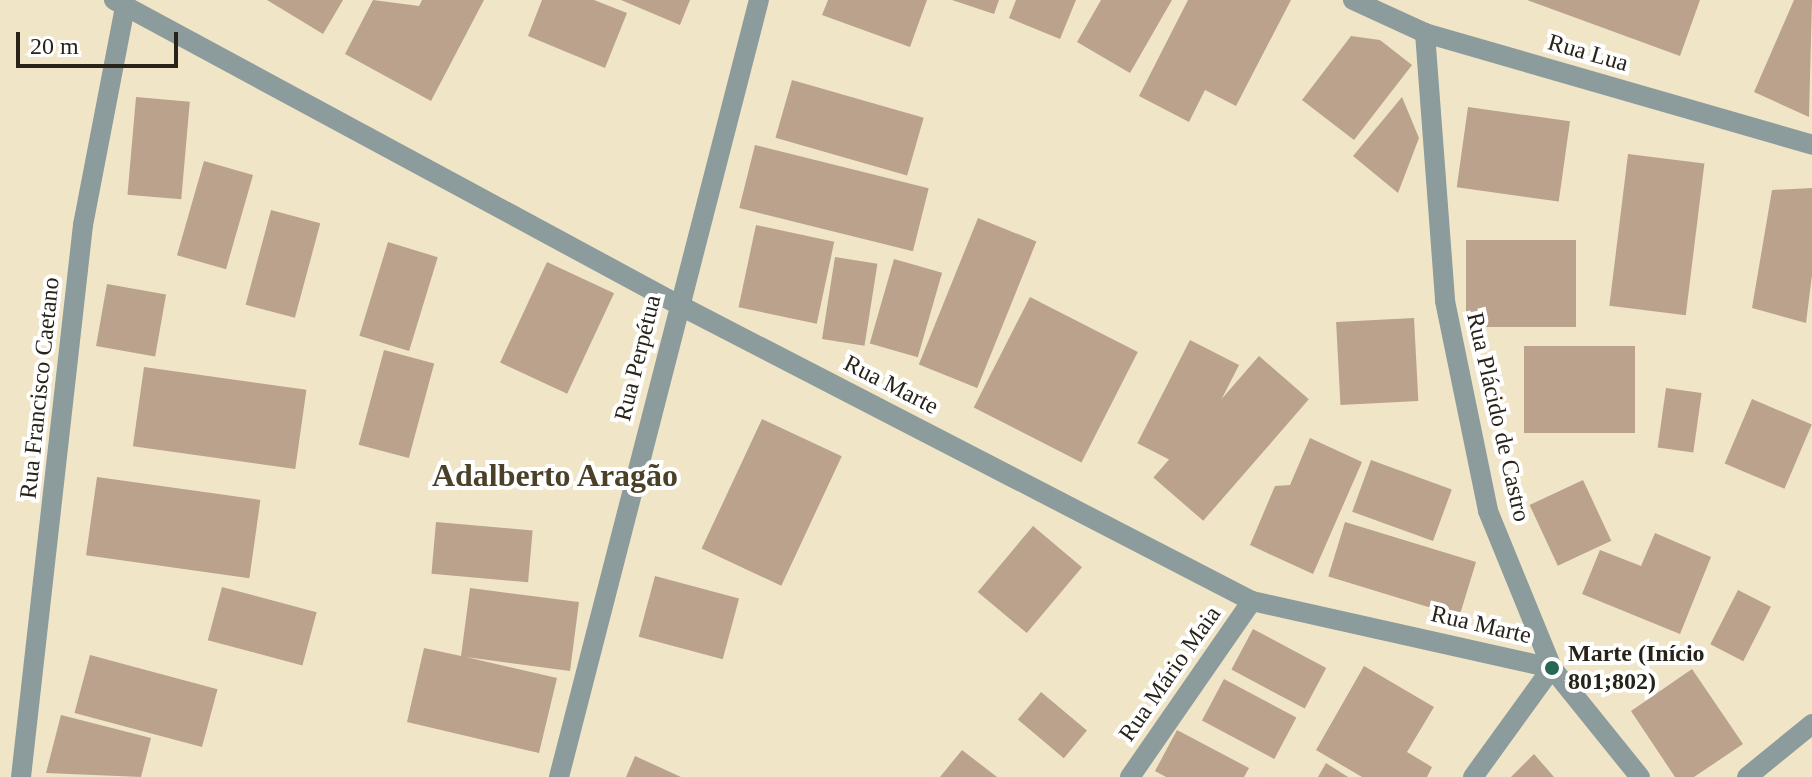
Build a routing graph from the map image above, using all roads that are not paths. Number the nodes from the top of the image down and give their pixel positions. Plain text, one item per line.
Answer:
1 (759, 0) edge
2 (1353, 0) edge
3 (120, 3) edge
4 (1425, 33) junction
5 (1812, 145) edge
6 (679, 305) junction
7 (1252, 601) junction
8 (1552, 668) junction
9 (1812, 724) edge
10 (21, 777) edge
11 (559, 777) edge
12 (1130, 777) edge
13 (1473, 777) edge
14 (1640, 777) edge
15 (1747, 777) edge

1 - 6 street, Rua Perpétua
2 - 4 street, Rua Lua
3 - 6 street, Rua Marte
3 - 10 street, Rua Francisco Caetano
4 - 5 street, Rua Lua
4 - 8 street, Rua Plácido de Castro
6 - 7 street, Rua Marte
6 - 11 street, Rua Perpétua
7 - 8 street, Rua Marte
7 - 12 street, Rua Mário Maia
8 - 13 street
8 - 14 street, Rua Marte
9 - 15 street

